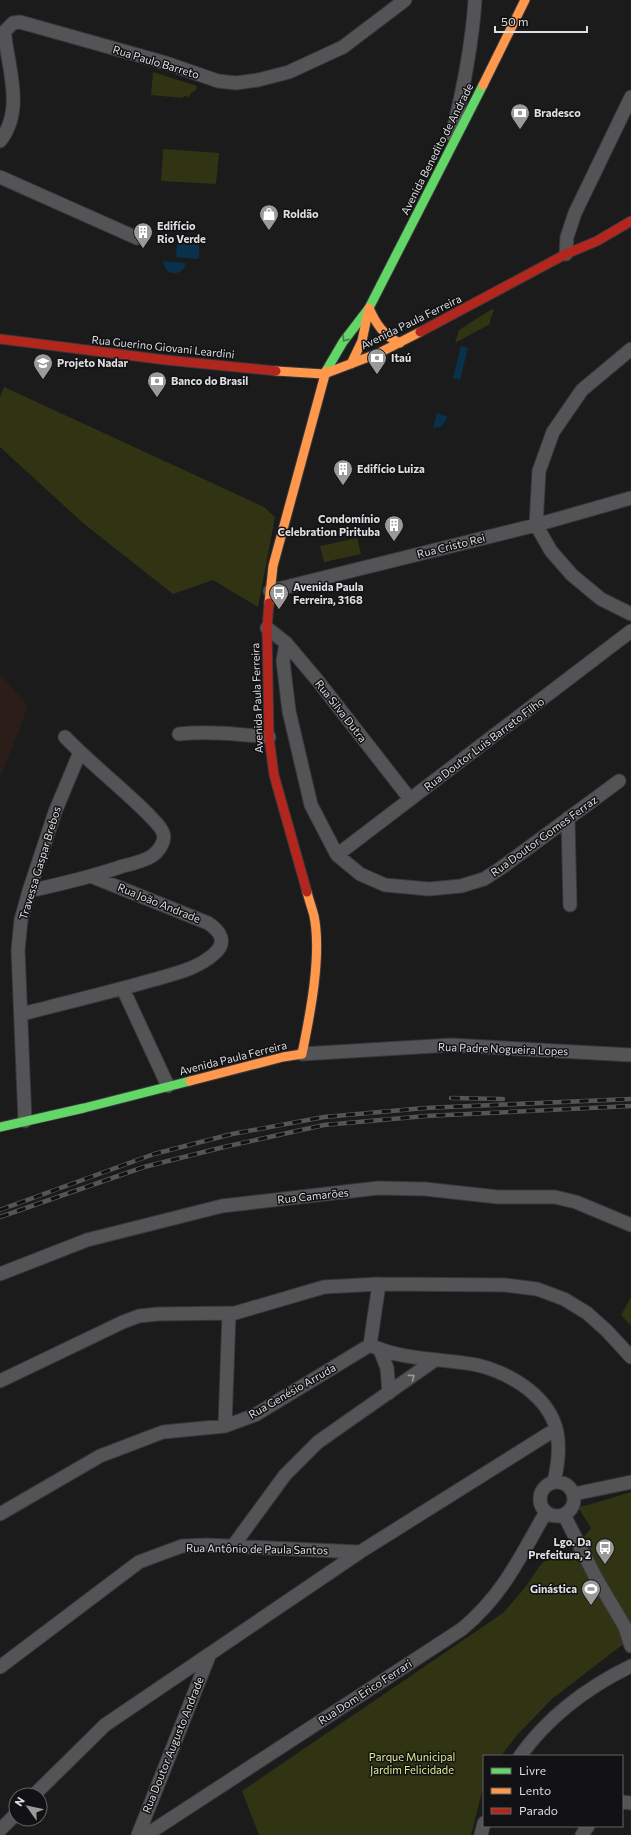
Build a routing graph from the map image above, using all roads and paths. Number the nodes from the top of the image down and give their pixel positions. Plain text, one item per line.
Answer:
1 (405, 0) edge
2 (475, 0) edge
3 (525, 0) edge
4 (631, 97) edge
5 (0, 141) edge
6 (447, 156) junction
7 (0, 177) edge
8 (631, 221) edge
9 (137, 238) dead end
10 (566, 254) junction
11 (369, 308) junction
12 (0, 340) edge
13 (400, 343) junction
14 (631, 349) edge
15 (351, 364) junction
16 (324, 374) junction
17 (631, 498) edge
18 (536, 525) junction
19 (270, 591) junction
20 (631, 614) edge
21 (266, 628) junction
22 (631, 631) edge
23 (286, 643) junction
24 (179, 734) dead end
25 (269, 737) junction
26 (65, 738) dead end
27 (80, 752) junction
28 (618, 781) dead end
29 (410, 799) junction
30 (568, 818) junction
31 (337, 855) junction
32 (93, 877) junction
33 (29, 891) junction
34 (570, 905) dead end
35 (123, 989) junction
36 (22, 1014) junction
37 (302, 1054) junction
38 (631, 1055) edge
39 (168, 1086) junction
40 (25, 1121) junction
41 (0, 1127) edge
42 (631, 1225) edge
43 (0, 1274) edge
44 (379, 1284) junction
45 (229, 1313) junction
46 (375, 1347) junction
47 (631, 1357) edge
48 (435, 1360) junction
49 (0, 1381) edge
50 (389, 1393) junction
51 (225, 1426) junction
52 (556, 1429) junction
53 (554, 1482) junction
54 (631, 1482) edge
55 (574, 1494) junction
56 (546, 1512) junction
57 (0, 1514) edge
58 (564, 1515) junction
59 (233, 1546) junction
60 (360, 1552) junction
61 (631, 1646) edge
62 (209, 1656) junction
63 (631, 1666) edge
64 (0, 1667) edge
65 (521, 1755) edge
66 (42, 1787) edge
67 (8, 1822) edge
68 (0, 1830) edge
69 (138, 1835) edge
70 (146, 1835) edge

1 - 5 street, Rua Paulo Barreto
2 - 6 street
3 - 6 main road, Avenida Benedito de Andrade
4 - 10 street
6 - 11 main road, Avenida Benedito de Andrade
7 - 9 street
8 - 10 main road, Avenida Paula Ferreira
10 - 13 main road, Avenida Paula Ferreira
11 - 13 main road
11 - 15 main road, Avenida Benedito de Andrade
11 -> 16 main road, Avenida Benedito de Andrade
12 - 16 main road, Rua Guerino Giovani Leardini
13 - 15 main road, Avenida Paula Ferreira
14 - 18 street
15 - 16 main road, Avenida Paula Ferreira
16 - 19 main road, Avenida Paula Ferreira
17 - 18 street, Rua Cristo Rei
18 - 19 street, Rua Cristo Rei
18 - 20 street
19 - 21 main road, Avenida Paula Ferreira
21 - 23 street, Rua Silva Dutra
21 - 25 main road, Avenida Paula Ferreira
22 - 29 street, Rua Doutor Luis Barreto Filho
23 - 29 street, Rua Silva Dutra
23 - 31 street, Rua Doutor Gomes Ferraz
24 - 25 street
25 - 37 main road, Avenida Paula Ferreira
26 - 27 street, Rua João Andrade
27 - 32 street, Rua João Andrade
27 - 33 street, Travessa Gaspar Brebos
28 - 30 street, Rua Doutor Gomes Ferraz
29 - 31 street, Rua Doutor Luis Barreto Filho
30 - 31 street, Rua Doutor Gomes Ferraz
30 - 34 street
32 - 33 street
32 - 35 street, Rua João Andrade
33 - 36 street, Travessa Gaspar Brebos
35 - 36 street
35 - 39 street
36 - 40 street, Travessa Gaspar Brebos
37 - 38 street, Rua Padre Nogueira Lopes
37 - 39 main road, Avenida Paula Ferreira
39 - 40 main road, Avenida Paula Ferreira
40 - 41 main road, Avenida Paula Ferreira
42 - 43 street, Rua Camarões
44 - 45 street
44 - 46 street
44 - 47 street
45 - 49 street
45 - 51 street
46 - 48 street
46 - 50 street
46 - 51 street, Rua Genésio Arruda
50 -> 48 street
48 - 52 street
50 - 59 street
51 - 57 street, Rua Genésio Arruda
52 - 53 street
52 - 60 street
53 - 55 street
53 - 56 street
54 - 55 street
55 - 58 street
56 - 58 street
56 - 70 street, Rua Dom Erico Ferrari
58 - 61 street
59 - 60 street, Rua Antônio de Paula Santos
59 - 64 street, Rua Antônio de Paula Santos
60 - 62 street
62 - 66 street
62 - 69 street, Rua Doutor Augusto Andrade
63 - 65 street
67 - 68 street

